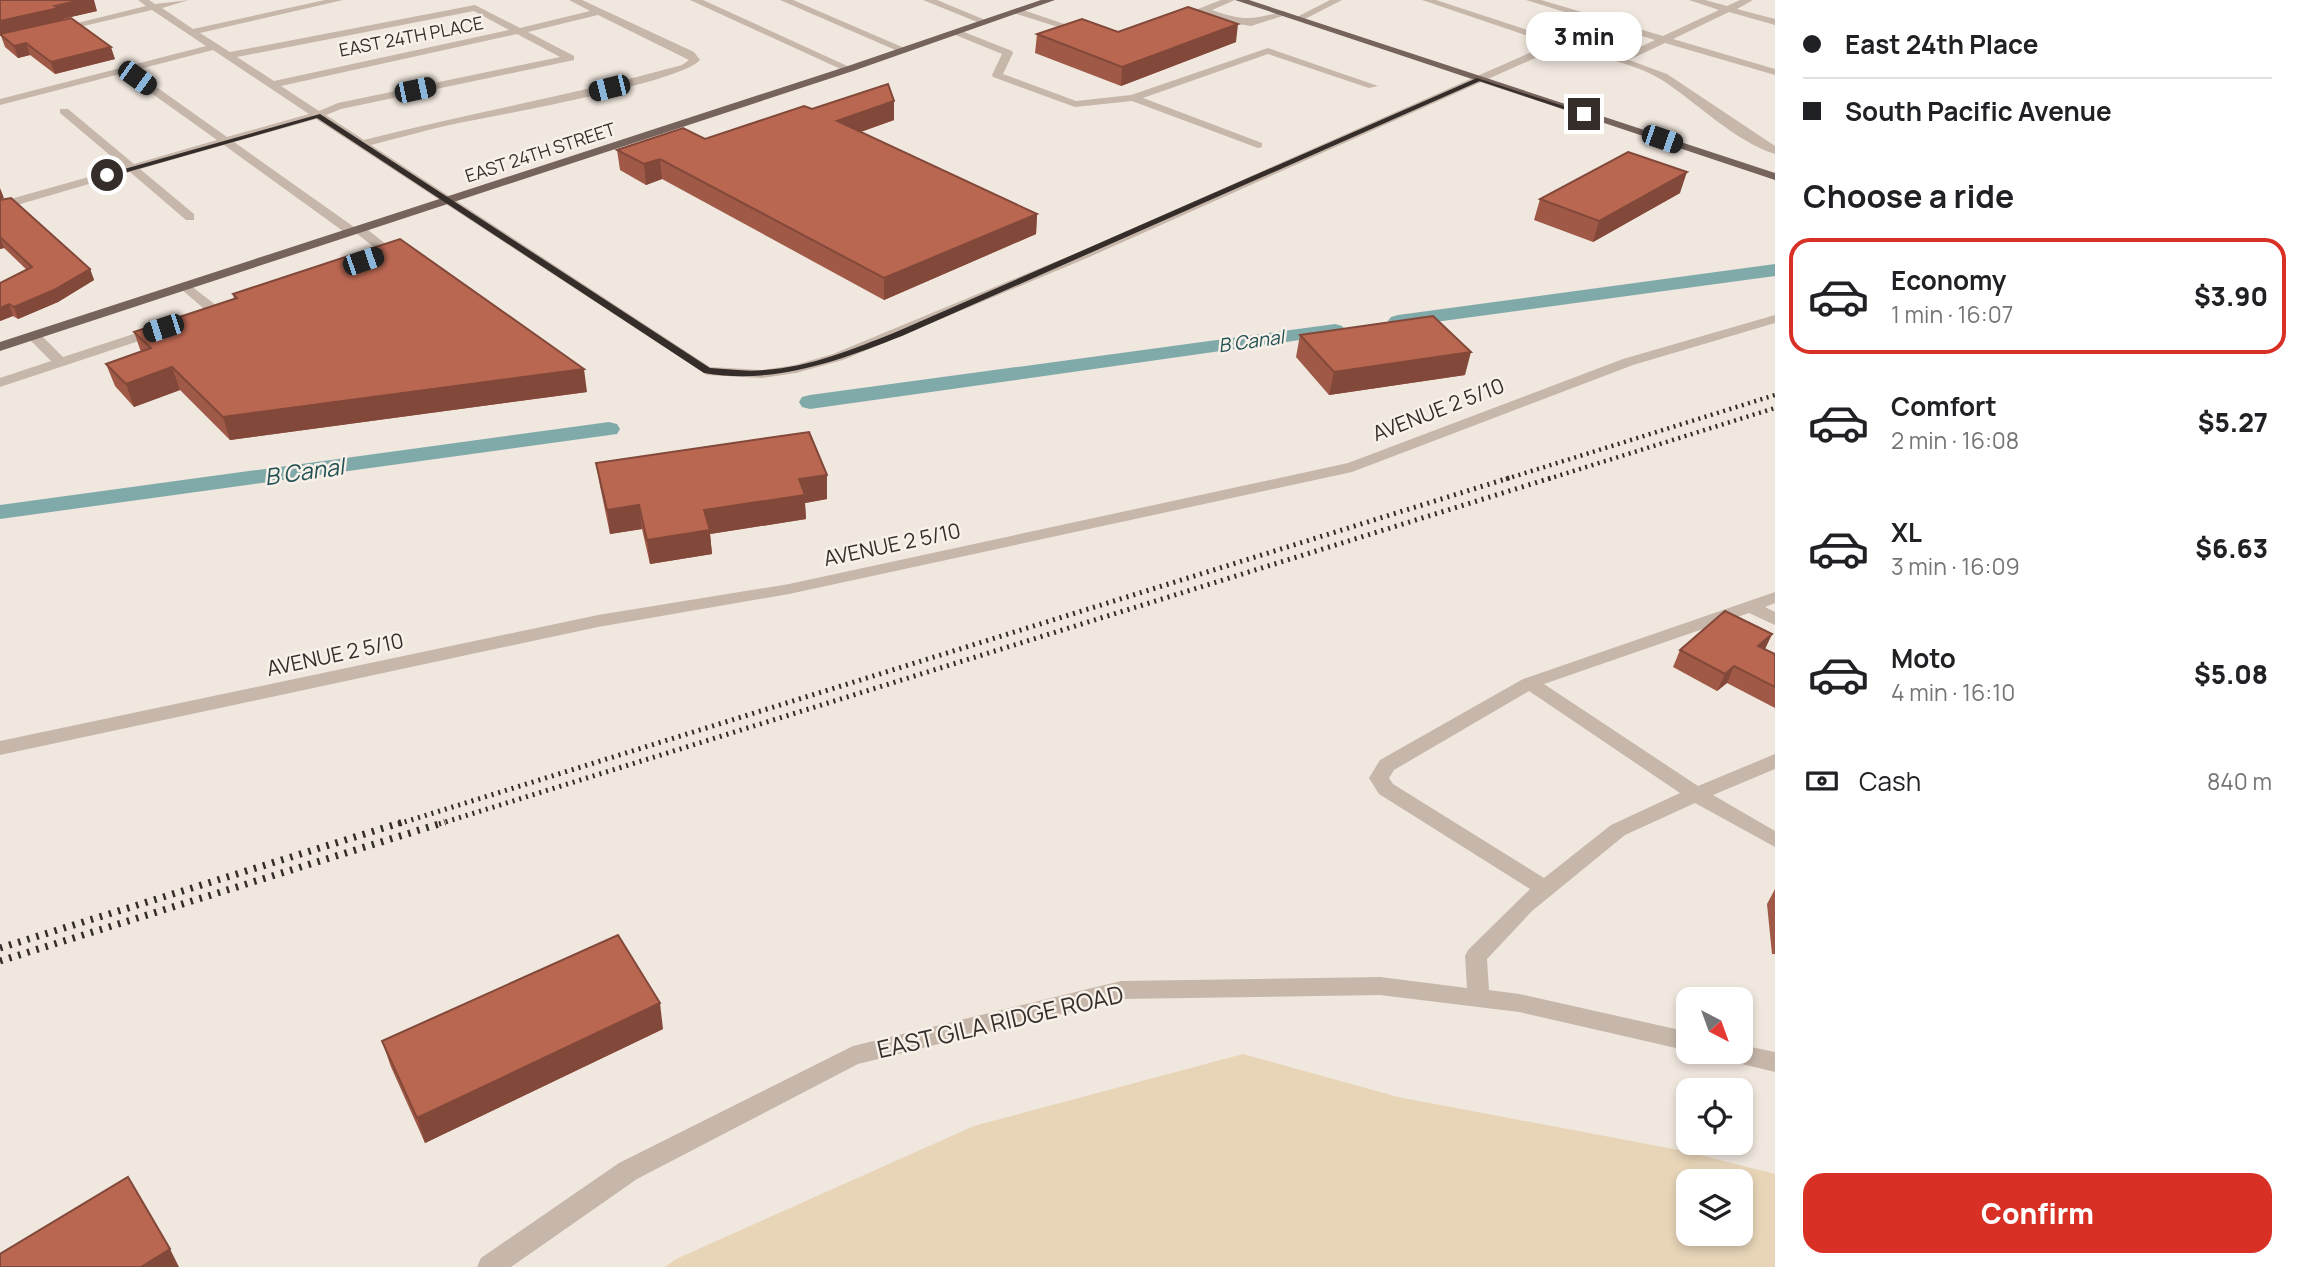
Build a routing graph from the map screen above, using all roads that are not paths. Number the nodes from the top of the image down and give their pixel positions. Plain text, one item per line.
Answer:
1 (184, 0) edge
2 (338, 0) edge
3 (574, 0) edge
4 (695, 0) edge
5 (785, 0) edge
6 (928, 0) edge
7 (1050, 0) edge
8 (1230, 0) edge
9 (1242, 0) edge
10 (1427, 0) edge
11 (1531, 0) edge
12 (1694, 0) edge
13 (1748, 0) edge
14 (1331, 1) edge
15 (148, 3) edge
16 (116, 6) dead end
17 (1728, 9) junction
18 (1203, 10) junction
19 (1017, 11) junction
20 (598, 12) junction
21 (125, 13) junction
22 (1284, 14) junction
23 (1297, 19) junction
24 (985, 22) junction
25 (1775, 22) edge
26 (1164, 23) edge
27 (50, 30) edge
28 (191, 32) junction
29 (523, 32) junction
30 (956, 32) junction
31 (1090, 34) edge
32 (1662, 40) junction
33 (214, 47) junction
34 (1552, 47) junction
35 (904, 50) junction
36 (228, 56) junction
37 (1619, 60) junction
38 (849, 69) junction
39 (1775, 72) edge
40 (137, 78) dead end
41 (1480, 79) junction
42 (271, 85) junction
43 (1373, 86) dead end
44 (1133, 98) junction
45 (0, 102) edge
46 (64, 111) dead end
47 (318, 115) junction
48 (226, 141) junction
49 (363, 144) junction
50 (1258, 145) dead end
51 (1775, 151) edge
52 (134, 168) junction
53 (1775, 177) edge
54 (446, 201) junction
55 (0, 206) edge
56 (190, 217) dead end
57 (355, 230) junction
58 (363, 261) edge
59 (186, 286) junction
60 (240, 303) edge
61 (1775, 319) edge
62 (176, 324) edge
63 (34, 336) junction
64 (0, 347) edge
65 (60, 362) junction
66 (0, 383) edge
67 (1775, 597) edge
68 (1751, 607) junction
69 (1775, 619) edge
70 (1529, 683) junction
71 (0, 748) edge
72 (1775, 761) edge
73 (1696, 794) junction
74 (1775, 840) edge
75 (1546, 888) junction
76 (1479, 998) junction
77 (1676, 1039) edge
78 (1754, 1057) edge
79 (1775, 1062) edge
80 (490, 1267) edge

1 - 15 street
2 - 28 street
3 - 20 street
4 - 38 street
5 - 35 street
6 - 24 street
7 - 19 main road, EAST 24TH STREET
8 - 18 street
9 - 22 main road
10 - 34 street
11 - 32 street
12 - 17 street
13 - 17 street
14 - 23 street
15 - 21 street
15 - 28 street
16 - 21 street
17 - 25 street
17 - 32 street
18 - 22 street
18 - 26 street
19 - 24 main road, EAST 24TH STREET
19 - 31 street
20 - 29 street, EAST 24TH PLACE
20 - 49 street
21 - 27 street
22 - 23 main road
23 - 41 main road
24 - 30 main road, EAST 24TH STREET
28 - 33 street
29 - 36 street
29 - 42 street, EAST 24TH PLACE
29 - 47 street
30 - 35 main road, EAST 24TH STREET
30 - 44 street
32 - 37 street
32 - 39 street
33 - 36 street
33 - 45 street
34 - 37 street
34 - 41 street
35 - 38 main road, EAST 24TH STREET
36 - 42 street
37 - 51 street
38 - 54 main road, EAST 24TH STREET
40 - 48 street
41 - 53 main road
41 - 54 street
42 - 47 street
43 - 44 street
44 - 50 street
46 - 52 street
47 - 48 street
47 - 49 street
48 - 52 street
48 - 57 street
49 - 54 street
52 - 55 street
52 - 56 street
54 - 57 main road, EAST 24TH STREET
57 - 58 street
57 - 59 main road, EAST 24TH STREET
59 - 60 street
59 - 63 main road, EAST 24TH STREET
61 - 71 street, AVENUE 2 5/10
62 - 65 street
63 - 64 main road, EAST 24TH STREET
63 - 65 street
65 - 66 street
67 - 68 street
68 - 69 street
68 - 70 street
70 - 73 street
70 - 75 street
72 - 73 street
73 - 74 street
73 - 75 street
75 - 76 street
76 - 77 street, EAST GILA RIDGE ROAD
76 - 80 street, EAST GILA RIDGE ROAD
78 - 79 street

